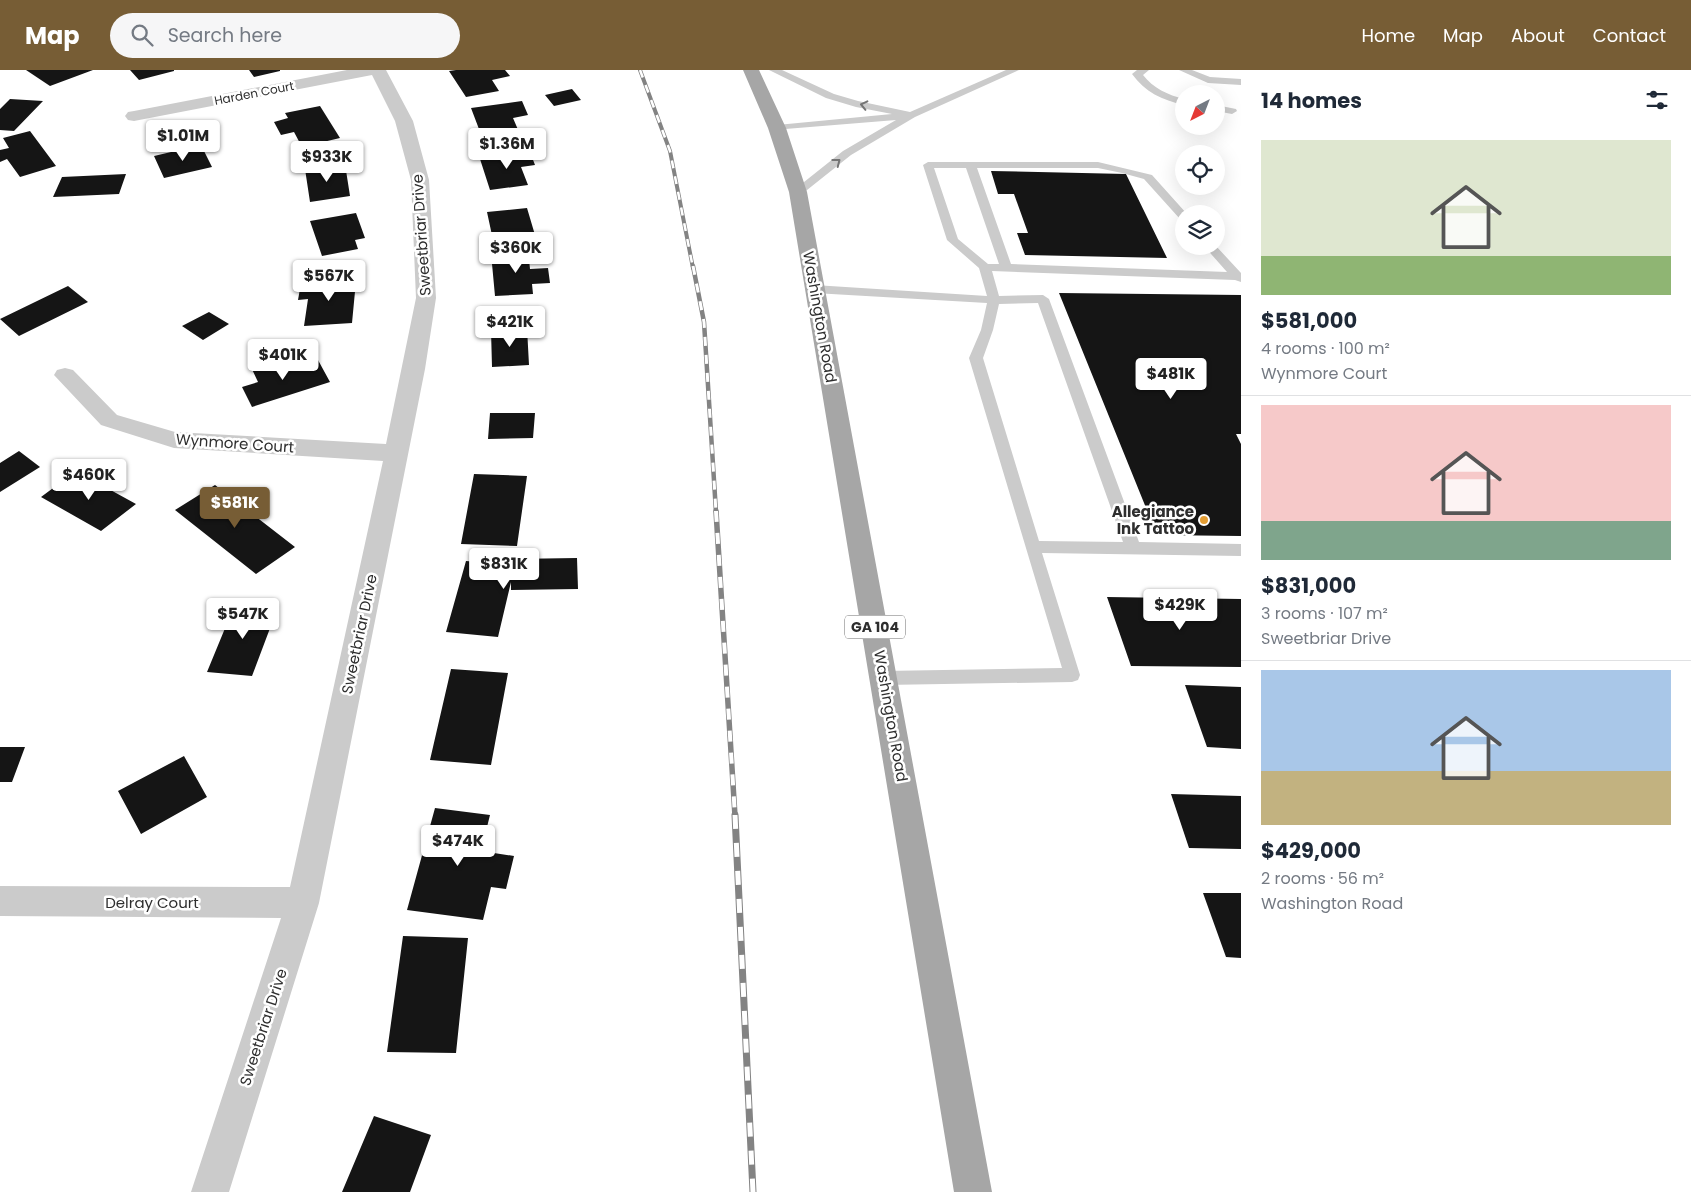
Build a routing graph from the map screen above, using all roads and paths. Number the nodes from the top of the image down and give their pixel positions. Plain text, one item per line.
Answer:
1 (373, 70) edge
2 (378, 70) edge
3 (751, 70) edge
4 (774, 70) edge
5 (1014, 70) edge
6 (1144, 70) edge
7 (1184, 70) edge
8 (1241, 82) edge
9 (1175, 100) edge
10 (1225, 110) edge
11 (1232, 111) dead end
12 (911, 115) junction
13 (134, 116) dead end
14 (777, 128) junction
15 (970, 165) junction
16 (798, 192) junction
17 (1175, 207) edge
18 (1218, 255) edge
19 (985, 267) junction
20 (1007, 269) junction
21 (1239, 277) edge
22 (814, 289) junction
23 (994, 300) junction
24 (65, 375) dead end
25 (396, 453) junction
26 (1033, 547) junction
27 (1134, 548) junction
28 (1241, 550) edge
29 (884, 678) junction
30 (0, 901) edge
31 (303, 903) junction
32 (210, 1192) edge
33 (973, 1192) edge

1 - 13 street, Harden Court
2 - 25 street, Sweetbriar Drive
3 - 14 main road, Washington Road / GA 104
12 -> 4 lane
5 - 12 lane
6 - 9 lane
7 - 8 lane
10 - 11 lane
12 - 14 lane
16 -> 12 lane
14 - 16 main road, Washington Road / GA 104
15 - 17 lane
15 - 19 lane
15 - 20 lane
16 - 22 main road, Washington Road / GA 104
18 - 21 lane
19 - 20 lane
19 - 23 lane
20 - 21 lane
22 - 23 lane
22 - 29 main road, Washington Road / GA 104
23 - 26 lane
23 - 27 lane
24 - 25 street, Wynmore Court
25 - 31 street, Sweetbriar Drive
26 - 27 lane
26 - 29 lane
27 - 28 lane
29 - 33 main road, Washington Road / GA 104
30 - 31 street, Delray Court
31 - 32 street, Sweetbriar Drive

